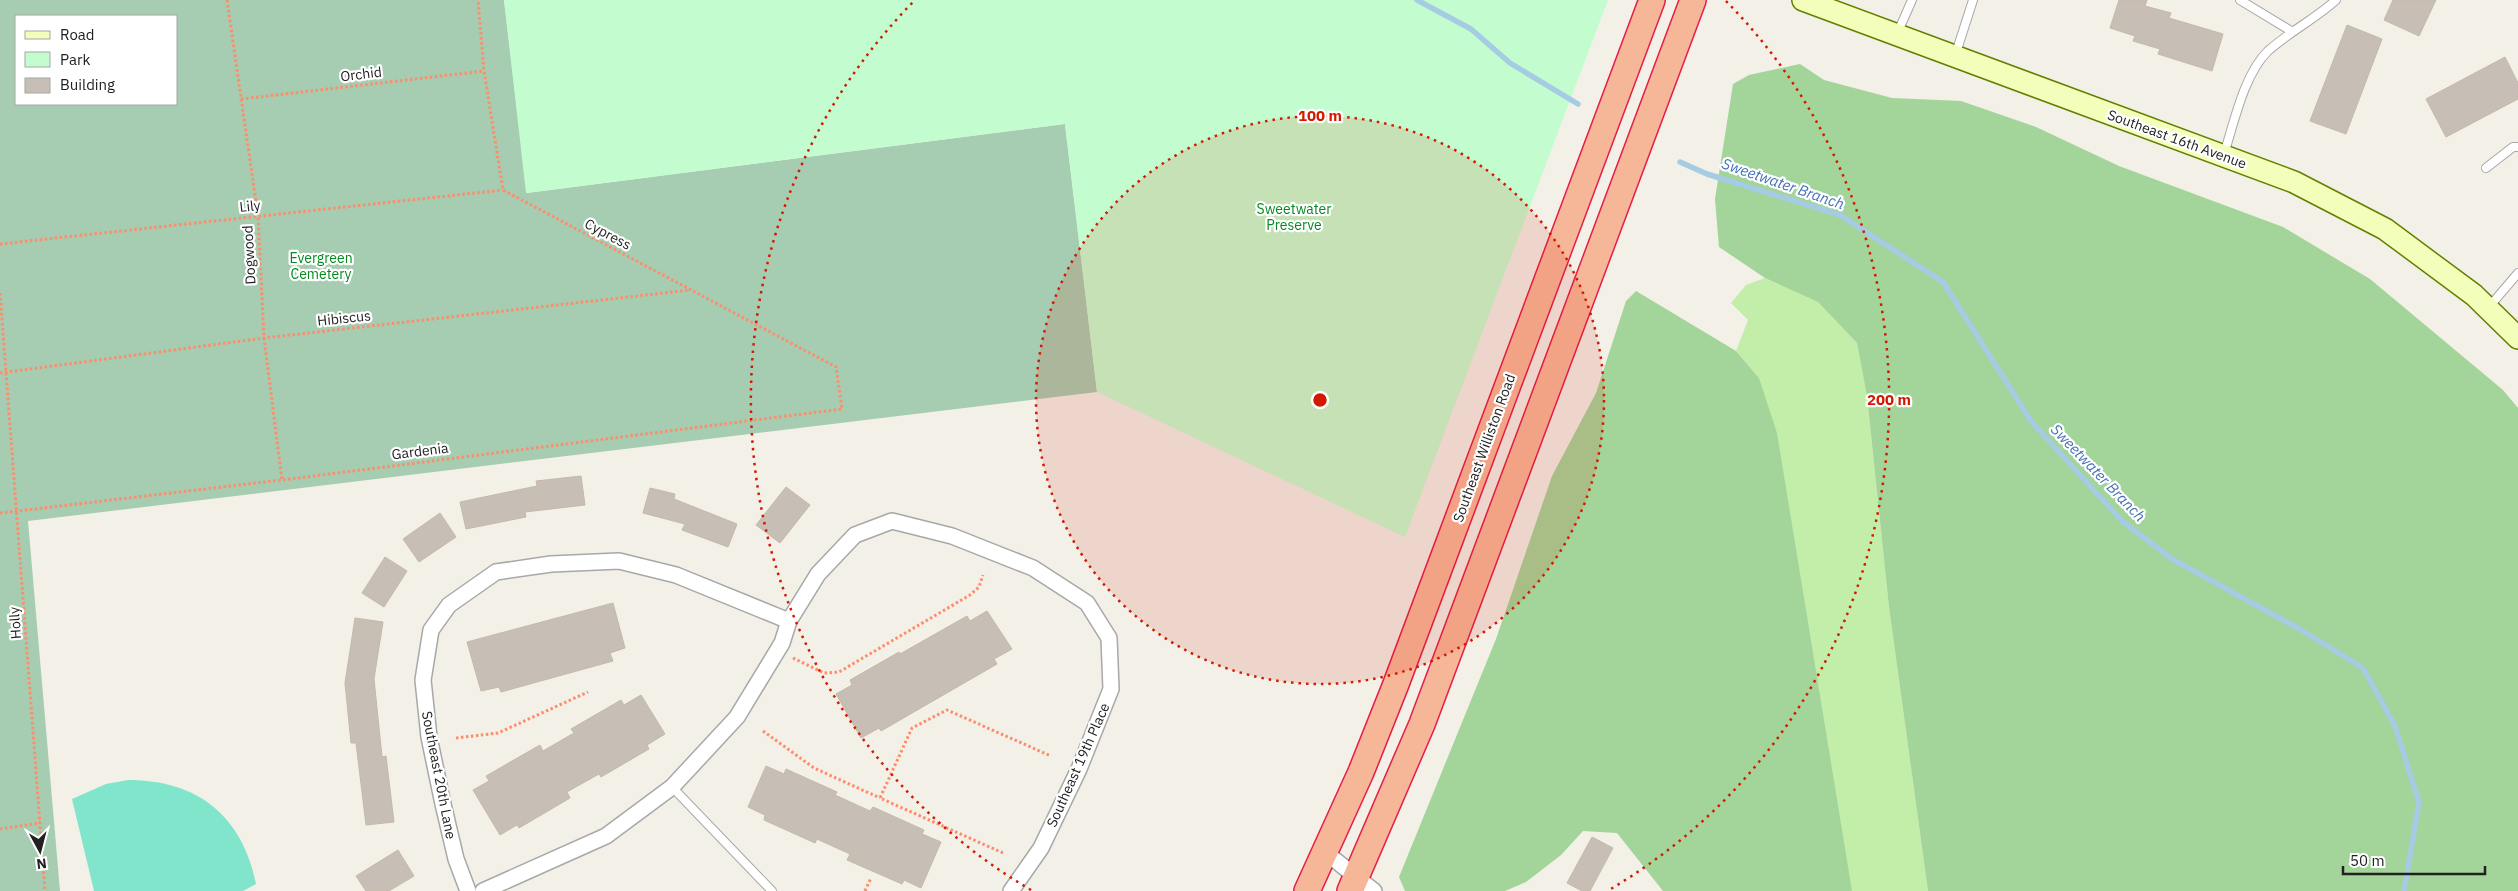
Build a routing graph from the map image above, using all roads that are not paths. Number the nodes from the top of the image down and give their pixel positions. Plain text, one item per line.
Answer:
1 (1652, 0) edge
2 (1693, 0) edge
3 (1804, 0) edge
4 (1912, 0) edge
5 (1973, 0) edge
6 (2240, 0) edge
7 (2336, 0) edge
8 (2253, 3) edge
9 (2291, 32) junction
10 (1897, 34) junction
11 (1955, 56) junction
12 (2518, 147) edge
13 (2223, 156) junction
14 (2486, 168) dead end
15 (2518, 273) edge
16 (2487, 308) junction
17 (2518, 338) edge
18 (789, 621) junction
19 (672, 786) junction
20 (1325, 852) junction
21 (1360, 887) edge
22 (492, 889) edge
23 (468, 891) edge
24 (772, 891) edge
25 (1011, 891) edge
26 (1307, 891) edge

1 - 20 highway, Southeast Williston Road
2 - 21 highway
3 - 10 main road, Southeast 16th Avenue
4 - 10 lane
5 - 11 lane
6 - 8 lane
7 - 9 lane
8 - 9 lane
9 - 13 lane
10 - 11 main road, Southeast 16th Avenue
11 - 13 main road, Southeast 16th Avenue
12 - 14 lane
13 - 16 main road, Southeast 16th Avenue
15 - 16 lane
16 - 17 main road, Southeast 16th Avenue
18 - 19 street, Southeast 19th Place
18 - 23 street, Southeast 20th Lane
18 - 25 street, Southeast 19th Place
19 - 22 street, Southeast 19th Place
19 - 24 lane
20 - 21 street
20 - 26 highway, Southeast Williston Road

